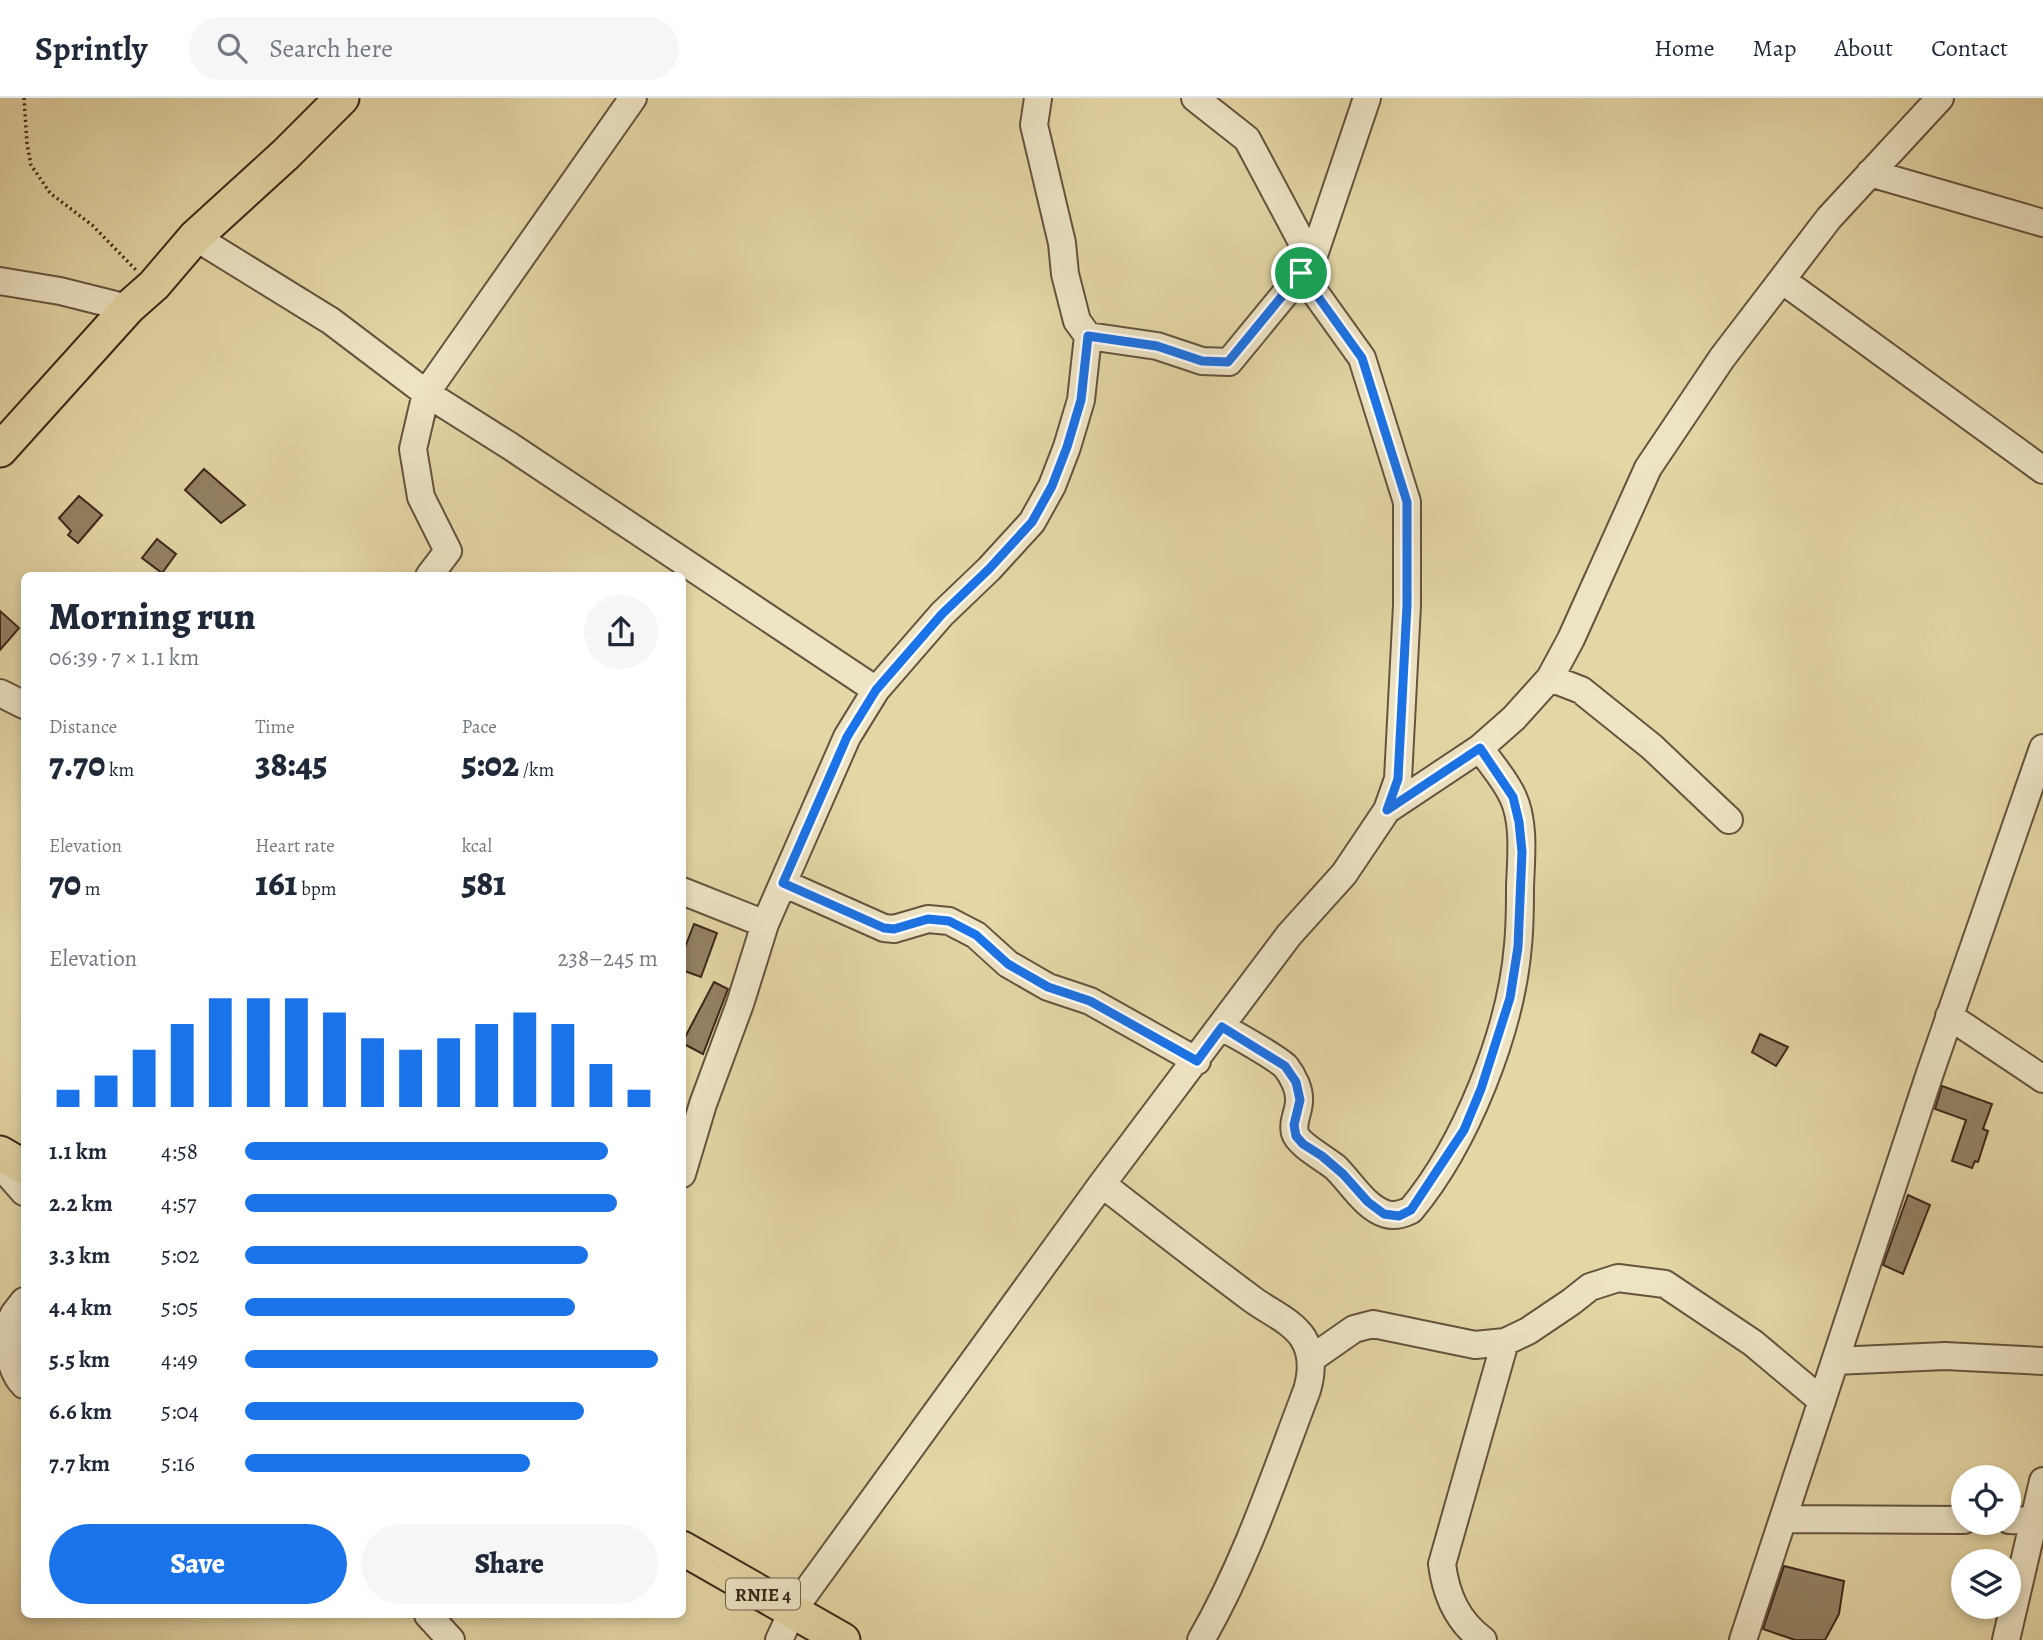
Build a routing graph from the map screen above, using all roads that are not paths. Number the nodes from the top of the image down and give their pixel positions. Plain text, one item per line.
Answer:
1 (342, 98) edge
2 (633, 98) edge
3 (1038, 98) edge
4 (1195, 98) edge
5 (1367, 98) edge
6 (1940, 98) edge
7 (1870, 173) junction
8 (2043, 223) edge
9 (195, 237) junction
10 (1306, 267) junction
11 (1782, 280) junction
12 (0, 281) edge
13 (128, 308) junction
14 (1088, 336) junction
15 (426, 393) junction
16 (0, 450) edge
17 (2043, 470) edge
18 (449, 551) junction
19 (432, 572) edge
20 (458, 572) edge
21 (1550, 678) junction
22 (876, 690) junction
23 (0, 693) edge
24 (21, 704) edge
25 (1480, 748) junction
26 (2043, 748) edge
27 (1387, 810) junction
28 (1729, 820) dead end
29 (783, 883) junction
30 (686, 893) edge
31 (765, 924) junction
32 (1949, 1016) junction
33 (1222, 1027) junction
34 (1197, 1061) junction
35 (2043, 1079) edge
36 (0, 1153) edge
37 (686, 1161) edge
38 (0, 1165) edge
39 (21, 1165) edge
40 (1102, 1184) junction
41 (21, 1189) edge
42 (21, 1304) edge
43 (1505, 1342) junction
44 (1311, 1359) junction
45 (1835, 1361) junction
46 (2043, 1362) edge
47 (21, 1382) edge
48 (1822, 1401) junction
49 (2043, 1481) edge
50 (1783, 1519) junction
51 (1951, 1520) edge
52 (2021, 1520) edge
53 (2036, 1521) junction
54 (686, 1551) edge
55 (431, 1618) edge
56 (786, 1625) edge
57 (451, 1640) edge
58 (843, 1640) edge
59 (1201, 1640) edge
60 (1483, 1640) edge
61 (1742, 1640) edge
62 (2006, 1640) edge

1 - 9 main road
2 - 15 street
3 - 14 street
4 - 10 street
5 - 10 street
6 - 7 street
7 - 8 street
7 - 11 street
9 - 13 main road
9 - 15 street
10 - 14 street
10 - 27 street
11 - 17 street
11 - 21 street
12 - 13 street
13 - 16 main road
14 - 22 street
15 - 18 street
15 - 22 street
18 - 19 street
18 - 20 street
21 - 25 street
21 - 28 street
22 - 29 street
23 - 24 street
25 - 27 street
25 - 33 street
26 - 32 street
27 - 33 street
29 - 31 street
29 - 34 street
30 - 31 street
31 - 37 street
32 - 35 street
32 - 45 street
33 - 34 street
34 - 40 street
36 - 39 main road
38 - 41 street
40 - 44 street
40 - 56 street
42 - 47 street
43 - 44 street
43 - 48 street
43 - 60 street
44 - 59 street
45 - 46 street
45 - 48 street
48 - 50 street
49 - 53 street
50 - 51 street
50 - 61 street
52 - 53 street
53 - 62 street
54 - 56 main road, RNIE 4
55 - 57 street
56 - 58 main road, RNIE 4

